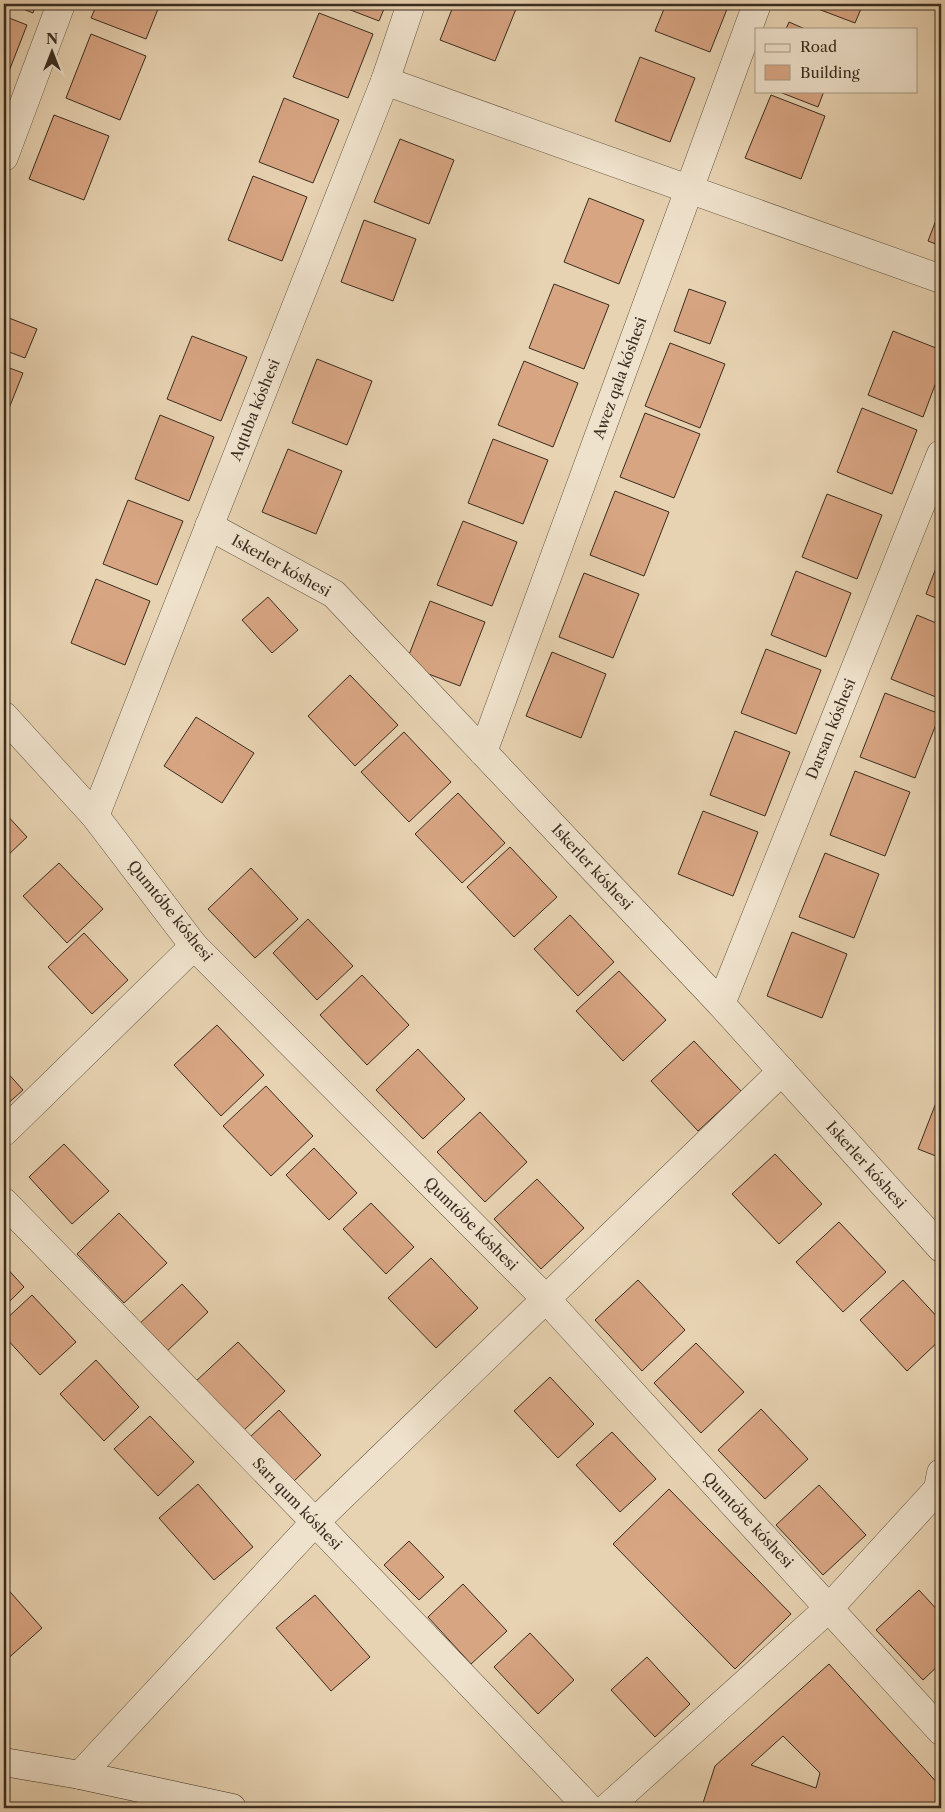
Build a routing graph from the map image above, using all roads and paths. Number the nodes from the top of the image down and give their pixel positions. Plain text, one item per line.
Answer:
1 (61, 4) edge
2 (411, 4) edge
3 (757, 4) edge
4 (385, 81) junction
5 (4, 157) edge
6 (689, 189) junction
7 (941, 279) edge
8 (941, 454) edge
9 (209, 526) junction
10 (4, 716) edge
11 (483, 752) junction
12 (95, 816) junction
13 (194, 946) junction
14 (721, 1004) junction
15 (782, 1071) junction
16 (4, 1132) edge
17 (4, 1202) edge
18 (941, 1248) edge
19 (546, 1299) junction
20 (941, 1473) edge
21 (315, 1522) junction
22 (829, 1608) junction
23 (941, 1731) edge
24 (4, 1762) edge
25 (80, 1775) junction
26 (232, 1808) edge
27 (589, 1808) edge
28 (607, 1808) edge

1 - 5 street
2 - 4 street, Aqtuba kóshesi
3 - 6 street, Awez qala kóshesi
4 - 6 street
4 - 9 street, Aqtuba kóshesi
6 - 7 street
6 - 11 street, Awez qala kóshesi
8 - 14 street, Darsan kóshesi
9 - 11 street, Iskerler kóshesi
9 - 12 street, Aqtuba kóshesi
10 - 12 street, Qumtóbe kóshesi
11 - 14 street, Iskerler kóshesi
12 - 13 street, Qumtóbe kóshesi
13 - 16 street
13 - 19 street, Qumtóbe kóshesi
14 - 15 street, Iskerler kóshesi
15 - 18 street, Iskerler kóshesi
15 - 19 street
17 - 21 street, Sarı qum kóshesi
19 - 21 street
19 - 22 street, Qumtóbe kóshesi
20 - 22 street
21 - 25 street
21 - 27 street, Sarı qum kóshesi
22 - 23 street, Qumtóbe kóshesi
22 - 28 street
24 - 25 street
25 - 26 street

